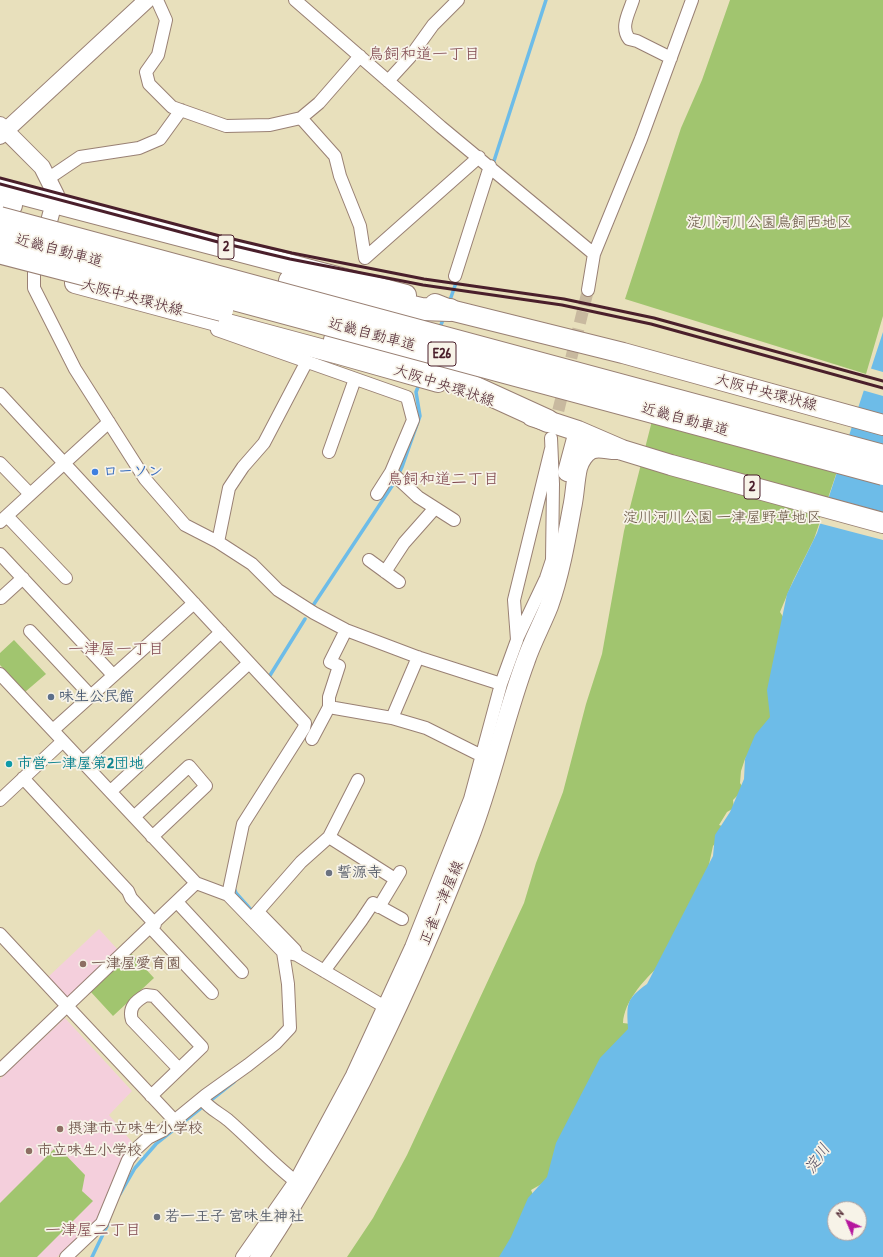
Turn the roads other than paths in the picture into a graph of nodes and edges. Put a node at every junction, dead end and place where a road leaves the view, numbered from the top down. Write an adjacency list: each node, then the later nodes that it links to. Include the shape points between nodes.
1 (147, 0): 12 (street)
2 (157, 0): 10 (street, via 166,20 158,55 146,72 149,84 172,107)
3 (295, 0): 7 (street)
4 (458, 0): 9 (street, via 433,25 410,57)
5 (633, 0): 8 (street, via 624,28 627,36)
6 (692, 0): 8 (street)
7 (360, 56): 9 (street); 11 (street, via 319,102)
8 (671, 58): 22 (street)
9 (388, 81): 13 (street)
10 (181, 110): 11 (street, via 226,126 270,125); 15 (street, via 160,139 139,148 80,157)
11 (301, 118): 13 (street, via 335,156 340,176 360,226 365,258)
12 (2, 131): 15 (street, via 42,167)
13 (479, 157): 14 (street)
14 (490, 166): 22 (street); 25 (street)
15 (49, 178): 17 (street, via 56,196)
16 (0, 189): 17 (main road, 大阪中央環状線 / 2)
17 (55, 202): 24 (street); 28 (main road, 大阪中央環状線 / 2, via 425,300)
18 (0, 203): 28 (highway, via 348,295 421,308)
19 (0, 218): 37 (highway, 近畿自動車道 / E26, bridge)
20 (0, 236): 41 (highway, 近畿自動車道 / E26, bridge)
21 (0, 252): 34 (highway, bridge, via 377,351 445,374)
22 (594, 254): 26 (street)
23 (0, 263): 24 (main road, 大阪中央環状線 / 2)
24 (34, 272): 27 (main road, 大阪中央環状線 / 2); 32 (street, via 34,288 74,369)
25 (455, 276)
26 (588, 290)
27 (175, 310): 29 (street, via 193,322); 34 (main road, 大阪中央環状線 / 2, via 436,381)
28 (450, 310): 33 (main road, 大阪中央環状線 / 2, via 623,353)
29 (307, 362): 30 (street); 48 (street, via 264,443 229,488)
30 (355, 379): 36 (street); 40 (street, via 407,398 413,420)
31 (0, 394): 38 (street)
32 (109, 422): 38 (street); 48 (street, via 144,479 185,525)
33 (883, 425)
34 (550, 436): 35 (main road, 大阪中央環状線 / 2); 60 (street, via 514,600); 60 (street, via 553,484 552,560)
35 (587, 439): 47 (main road, 大阪中央環状線 / 2); 104 (main road, 正雀一津屋線, via 566,483 568,525 549,605 525,660 470,838 414,969 338,1127 290,1210)
36 (329, 452)
37 (883, 456)
38 (64, 462): 42 (street); 56 (street)
39 (0, 463): 42 (street)
40 (391, 472): 43 (street); 44 (street)
41 (883, 474)
42 (30, 494): 45 (street)
43 (378, 494)
44 (434, 508): 46 (street); 51 (street, via 404,543)
45 (4, 519): 53 (street)
46 (454, 520)
47 (883, 523)
48 (218, 542): 58 (street, via 252,564 278,590)
49 (0, 554): 52 (street)
50 (369, 560): 51 (street)
51 (385, 572): 54 (street)
52 (23, 578): 55 (street); 64 (street)
53 (66, 578)
54 (399, 582)
55 (1, 598)
56 (194, 603): 59 (street); 64 (street)
57 (30, 630): 66 (street)
58 (346, 630): 61 (street); 67 (street, via 330,662 339,666 329,697)
59 (221, 632): 62 (street); 73 (street)
60 (517, 640): 65 (street)
61 (418, 657): 65 (street); 68 (street)
62 (249, 663): 76 (street); 82 (street, via 305,723 243,824)
63 (0, 674): 69 (street)
64 (113, 676): 66 (street)
65 (501, 684): 72 (street)
66 (91, 696): 69 (street)
67 (329, 707): 68 (street); 70 (street)
68 (392, 718): 72 (street, via 426,728)
69 (53, 730): 71 (street)
70 (312, 739)
71 (63, 741): 73 (street); 74 (street)
72 (482, 756): 95 (street, via 470,799 445,864)
73 (83, 762): 76 (street)
74 (23, 778): 77 (street); 87 (street, via 128,891)
75 (358, 780): 80 (street)
76 (111, 791): 78 (street)
77 (0, 800)
78 (134, 817): 79 (street); 79 (street, via 189,766 206,786)
79 (152, 837): 81 (street)
80 (329, 837): 84 (street, via 398,875); 85 (street, via 301,862)
81 (196, 883): 82 (street); 83 (street)
82 (228, 895): 85 (street)
83 (177, 902): 87 (street); 92 (street)
84 (379, 907): 86 (street); 91 (street, via 372,903)
85 (255, 916): 89 (street); 90 (street, via 295,950)
86 (402, 920)
87 (153, 926): 93 (street); 94 (street)
88 (0, 934): 94 (street)
89 (282, 952): 90 (street); 99 (street, via 288,984 290,1028 276,1043)
90 (297, 956): 91 (street)
91 (324, 971): 95 (street)
92 (242, 972)
93 (212, 993)
94 (67, 1006): 97 (street); 98 (street)
95 (384, 1007): 101 (street, via 327,1124)
96 (179, 1068): 96 (street, via 202,1047 154,996 146,995 132,1006 132,1020); 98 (street)
97 (0, 1070)
98 (151, 1096): 100 (street)
99 (202, 1099): 100 (street); 101 (street)
100 (175, 1121): 102 (street, via 148,1138 128,1160 102,1223)
101 (295, 1181): 103 (street)
102 (66, 1257)
103 (242, 1257)
104 (259, 1257)

